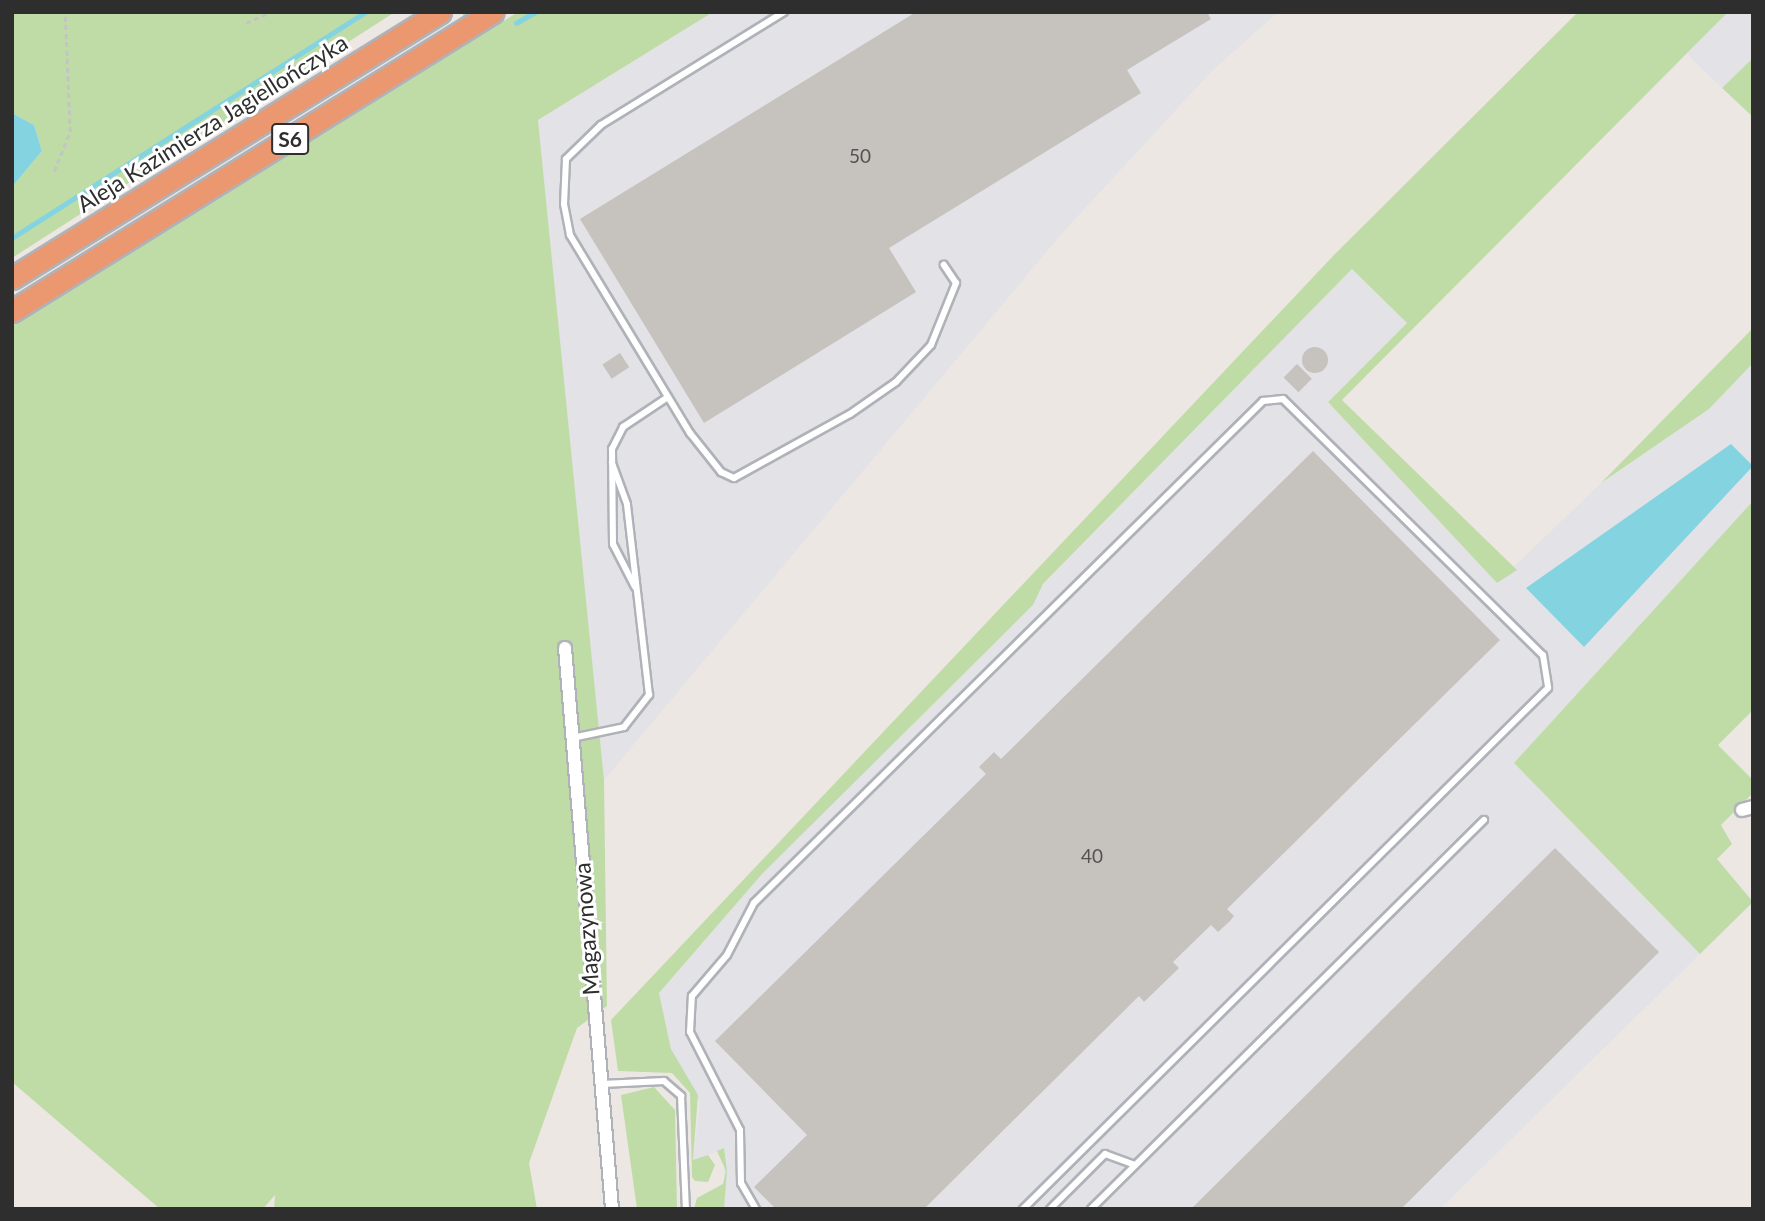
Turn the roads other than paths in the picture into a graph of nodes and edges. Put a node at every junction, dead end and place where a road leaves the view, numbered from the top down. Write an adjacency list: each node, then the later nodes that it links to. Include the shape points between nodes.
1 (440, 12): 5 (highway, Aleja Kazimierza Jagiellończyka / S6)
2 (493, 12): 6 (highway, S6)
3 (784, 12): 7 (lane, via 601,125 568,153 564,204 570,235)
4 (944, 265): 7 (lane, via 956,283 925,352 850,414 740,476 721,472)
5 (12, 278)
6 (12, 311)
7 (668, 397): 8 (lane, via 623,427)
8 (612, 463): 9 (lane, via 627,503); 9 (lane, via 613,544)
9 (637, 592): 11 (lane, via 647,700 617,731)
10 (565, 648): 11 (street, Magazynowa)
11 (572, 738): 13 (street, Magazynowa)
12 (1484, 820): 14 (lane)
13 (600, 1084): 15 (street, Magazynowa); 16 (lane, via 664,1081 681,1096)
14 (1135, 1165): 19 (lane, via 1105,1154); 20 (lane)
15 (612, 1209)
16 (686, 1209)
17 (756, 1209): 18 (lane, via 741,1183 740,1130 690,1032 692,996 727,955 754,903 1264,401 1283,399 1543,655 1548,688)
18 (1023, 1209)
19 (1050, 1209)
20 (1091, 1209)

